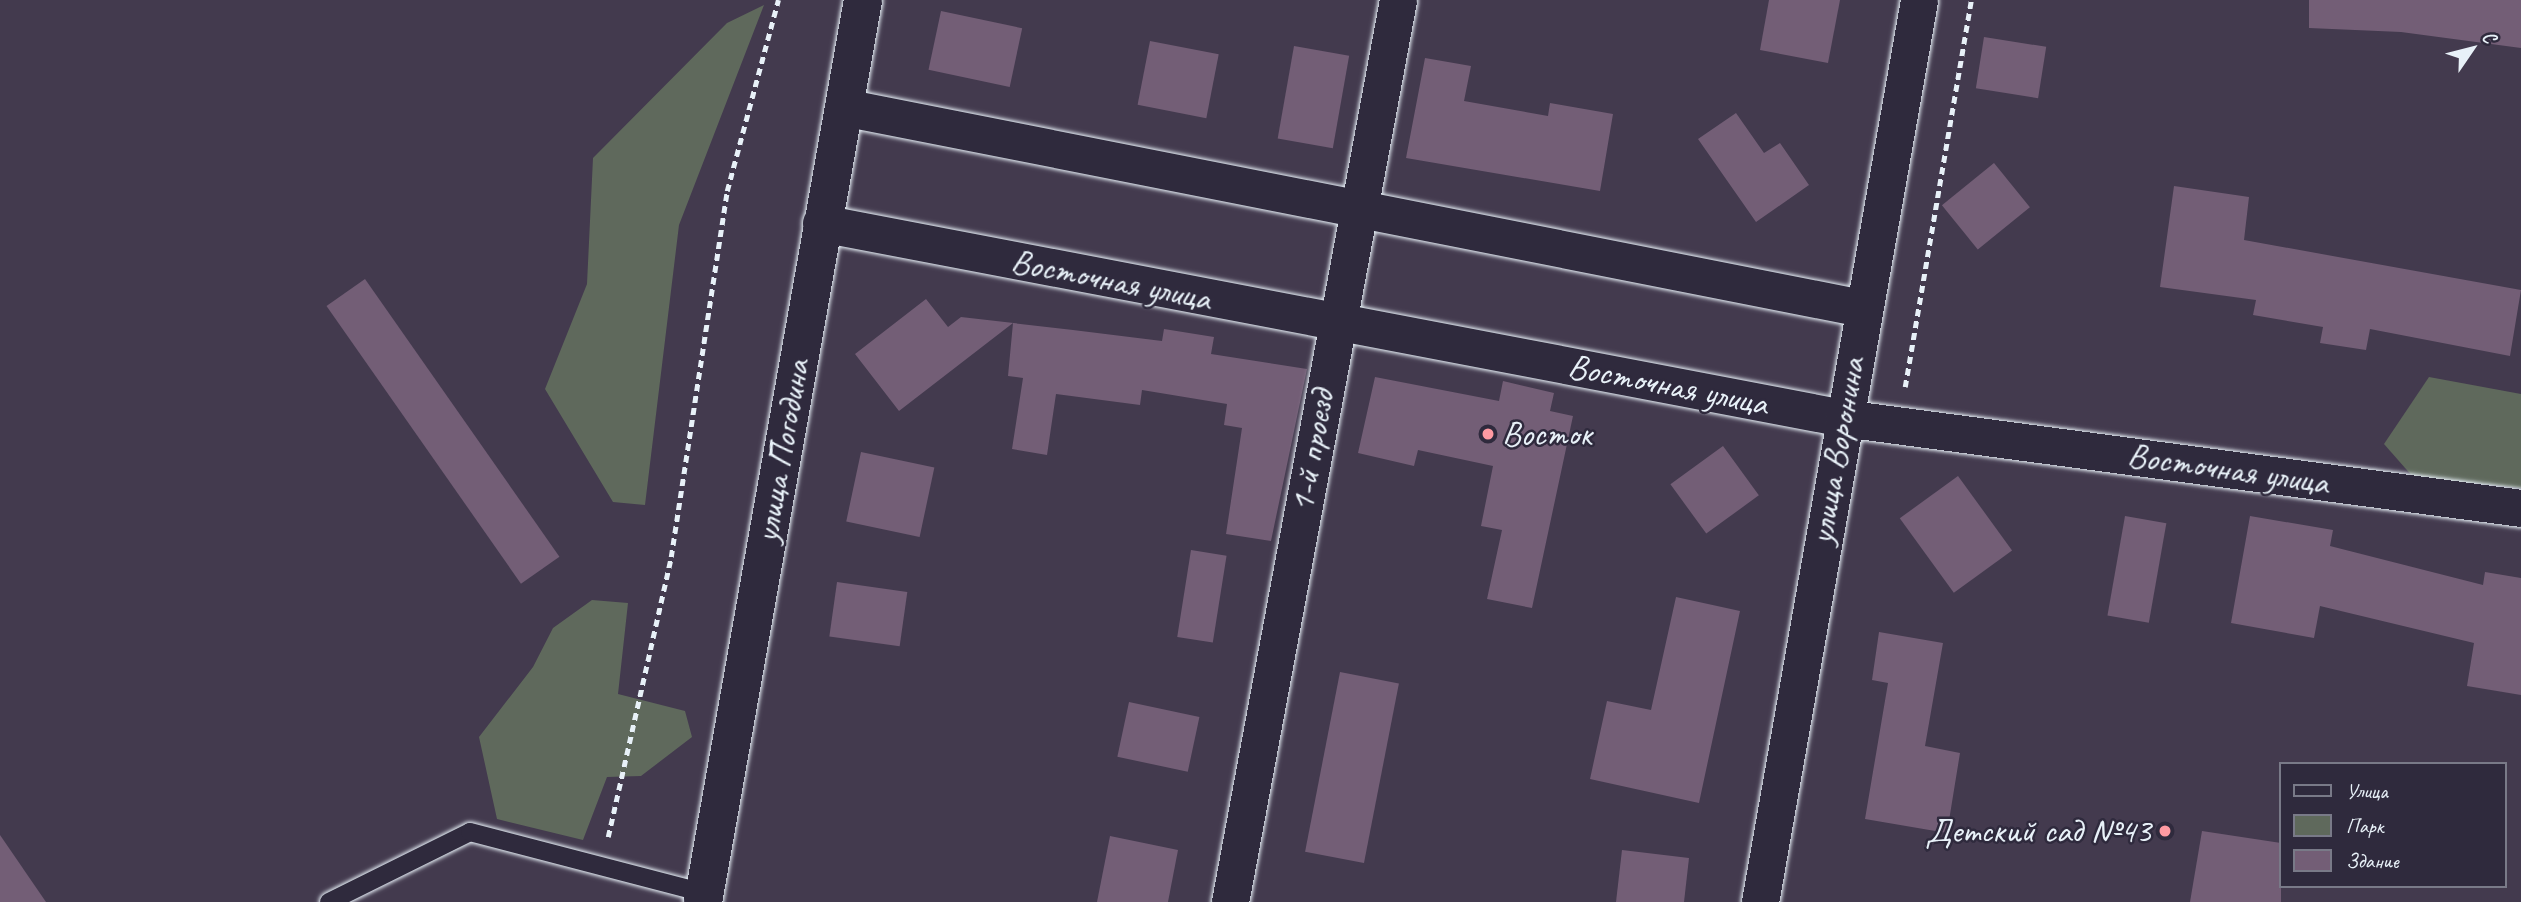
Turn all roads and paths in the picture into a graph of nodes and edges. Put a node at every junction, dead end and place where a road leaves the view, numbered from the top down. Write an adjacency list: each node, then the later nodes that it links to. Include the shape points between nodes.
1 (778, 0): 14 (path, via 727,191 671,557)
2 (863, 0): 6 (street, улица Погодина)
3 (1398, 0): 7 (street, 1-й проезд)
4 (1919, 0): 9 (street, улица Воронина)
5 (1971, 0): 12 (path)
6 (843, 107): 7 (street); 8 (street, улица Погодина)
7 (1357, 208): 9 (street); 10 (street, 1-й проезд)
8 (821, 223): 10 (street, Восточная улица); 15 (street, улица Погодина)
9 (1862, 308): 11 (street, улица Воронина)
10 (1335, 324): 11 (street, Восточная улица); 17 (street, 1-й проезд)
11 (1843, 418): 12 (street, Восточная улица); 18 (street, улица Воронина)
12 (1898, 425): 13 (street, Восточная улица)
13 (2521, 509)
14 (602, 866): 15 (lane); 16 (lane, via 470,832)
15 (704, 897)
16 (329, 902)
17 (1230, 902)
18 (1760, 902)

